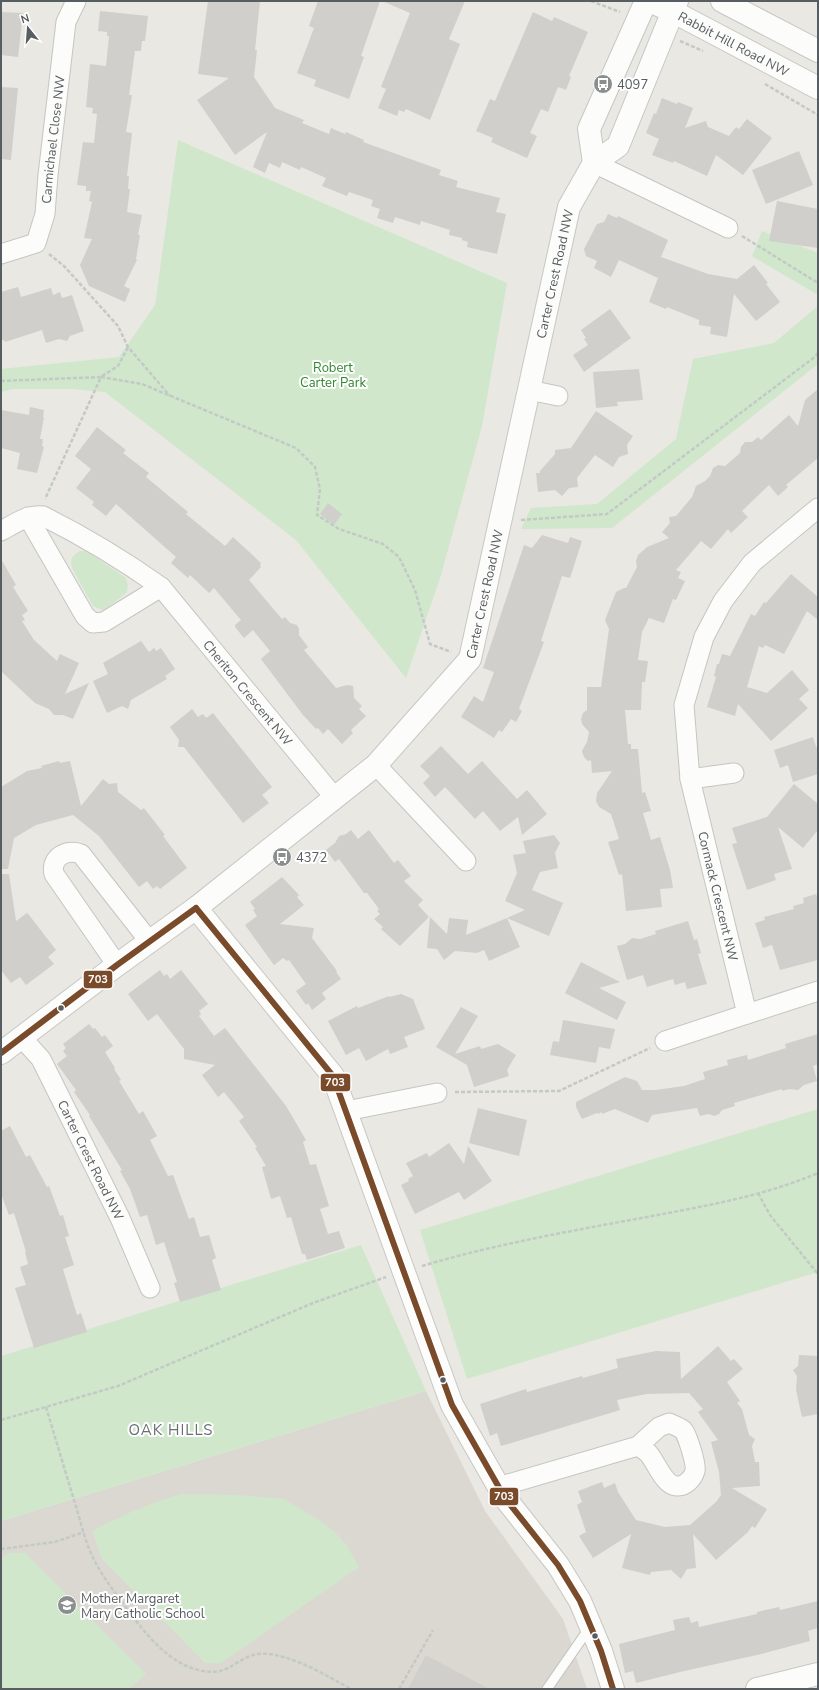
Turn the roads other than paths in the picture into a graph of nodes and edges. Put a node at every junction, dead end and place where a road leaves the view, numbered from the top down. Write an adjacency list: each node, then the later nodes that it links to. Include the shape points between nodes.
1 (76, 1): 10 (street, Carmichael Close NW, via 66,22 45,214 36,243)
2 (646, 1): 8 (street, via 589,129)
3 (649, 1): 5 (street, Rabbit Hill Road NW)
4 (722, 1): 6 (street)
5 (675, 6): 7 (street, Rabbit Hill Road NW); 8 (street, Carter Crest Road NW, via 618,146)
6 (818, 51)
7 (818, 88)
8 (594, 163): 9 (street); 11 (street, Carter Crest Road NW, via 569,207)
9 (728, 228)
10 (1, 254)
11 (529, 390): 12 (street); 17 (street, Carter Crest Road NW, via 470,659)
12 (558, 396)
13 (818, 508): 19 (street, Cormack Crescent NW, via 752,563 723,601 704,637 684,705)
14 (28, 517): 15 (street); 16 (street, Cheriton Crescent NW, via 43,516 84,536); 16 (street, via 85,616 93,623 104,622)
15 (1, 531)
16 (161, 587): 20 (street, Cheriton Crescent NW)
17 (376, 765): 20 (street, Carter Crest Road NW); 21 (street)
18 (734, 773): 19 (street)
19 (690, 779): 26 (street, Cormack Crescent NW)
20 (335, 798): 22 (street, Carter Crest Road NW)
21 (466, 861)
22 (196, 908): 23 (street, Carter Crest Road NW); 31 (street, via 333,1076)
23 (150, 942): 24 (street, Carter Crest Road NW); 24 (street, via 81,854 62,854 54,863 54,874)
24 (117, 965): 27 (street, Carter Crest Road NW)
25 (818, 991): 26 (street)
26 (747, 1014): 28 (street)
27 (22, 1038): 29 (street, Carter Crest Road NW); 32 (street, Carter Crest Road NW, via 41,1059 120,1218)
28 (665, 1041)
29 (1, 1053)
30 (437, 1093): 31 (street)
31 (346, 1111): 34 (street, via 452,1405)
32 (150, 1288)
33 (638, 1446): 34 (street)
34 (498, 1487): 35 (street, via 570,1582)
35 (591, 1625): 37 (lane); 38 (street)
36 (818, 1674): 39 (street)
37 (547, 1689)
38 (613, 1689)
39 (757, 1689)

